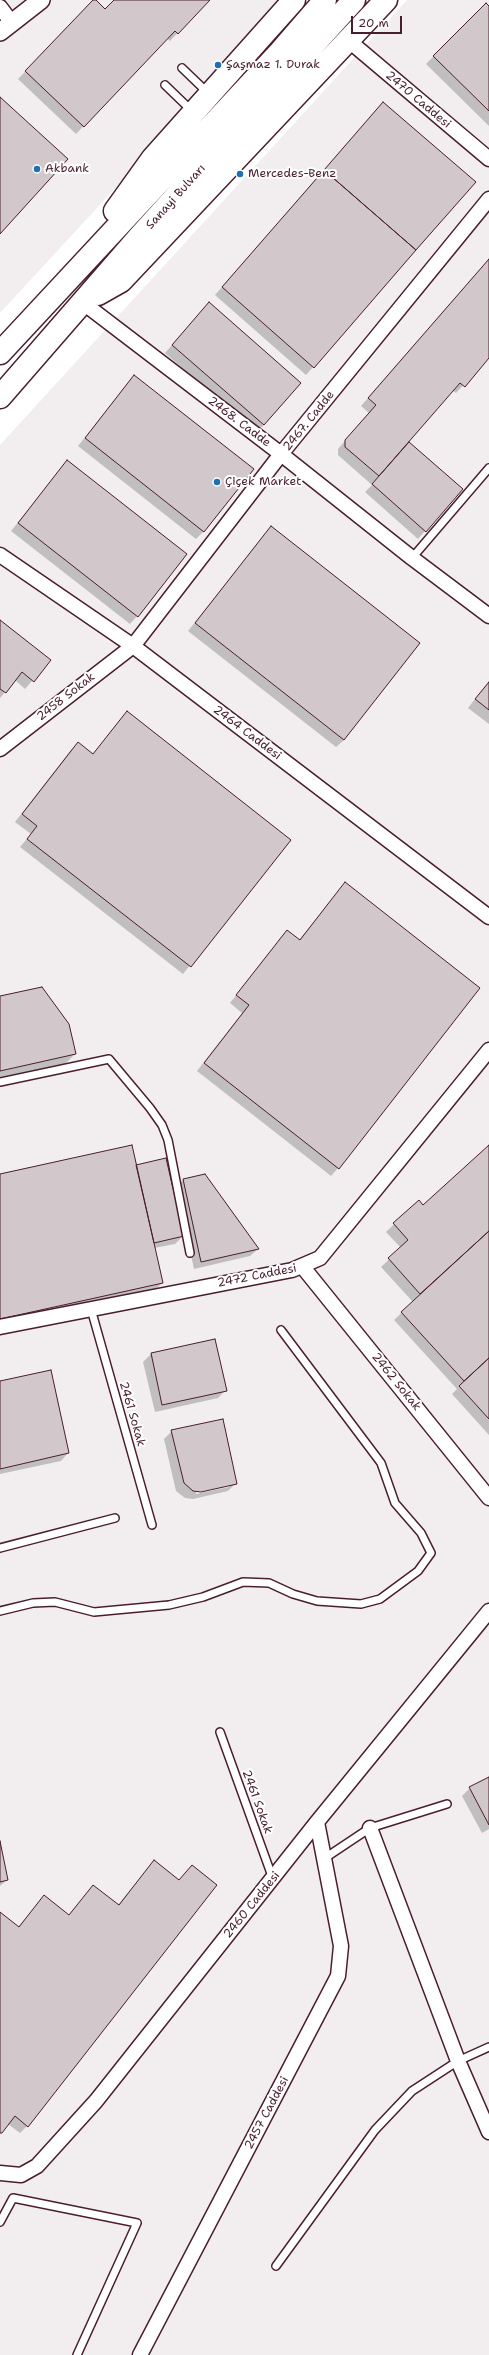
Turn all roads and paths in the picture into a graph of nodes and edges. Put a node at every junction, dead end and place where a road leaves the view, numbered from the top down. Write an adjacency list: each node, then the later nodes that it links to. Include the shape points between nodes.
1 (41, 0): 7 (street)
2 (294, 0): 11 (main road)
3 (325, 0): 15 (main road, Sanayi Bulvarı, via 280,52)
4 (354, 0): 16 (main road, Sanayi Bulvarı)
5 (386, 0): 8 (main road)
6 (0, 7): 7 (street)
7 (6, 28)
8 (348, 40): 13 (street, 2470 Caddesi); 16 (main road, via 121,281)
9 (182, 68): 11 (lane)
10 (165, 85): 12 (lane)
11 (210, 94): 12 (main road)
12 (194, 112): 15 (main road, via 153,158)
13 (489, 159)
14 (489, 199): 19 (street, 2467. Cadde)
15 (68, 277): 17 (main road, Sanayi Bulvarı)
16 (82, 302): 18 (main road, Sanayi Bulvarı); 19 (street, 2468. Cadde)
17 (0, 353)
18 (0, 397)
19 (281, 454): 22 (street, 2468. Cadde); 24 (street, 2467. Cadde)
20 (489, 468): 22 (lane)
21 (0, 555): 24 (street, 2464 Caddesi)
22 (412, 558): 23 (street, 2468. Cadde)
23 (489, 616)
24 (133, 646): 25 (street, 2458 Sokak); 26 (street, 2464 Caddesi)
25 (0, 749)
26 (489, 917)
27 (489, 1050): 30 (street, 2472 Caddesi, via 320,1258)
28 (0, 1082): 29 (lane, via 109,1059 162,1125 168,1140)
29 (190, 1253)
30 (302, 1266): 31 (street, 2472 Caddesi); 34 (street, 2462 Sokak)
31 (91, 1308): 32 (street, 2472 Caddesi); 36 (lane, 2461 Sokak)
32 (0, 1327)
33 (281, 1330): 38 (lane, via 381,1463 395,1503 421,1533 431,1553 418,1571 380,1599 361,1604 317,1601 269,1583 243,1582 203,1597 169,1605 94,1612 55,1602)
34 (489, 1498)
35 (115, 1518): 37 (lane)
36 (152, 1525)
37 (0, 1548)
38 (0, 1611)
39 (489, 1611): 42 (street, 2460 Caddesi)
40 (220, 1732): 45 (lane, 2461 Sokak)
41 (447, 1804): 43 (lane)
42 (316, 1822): 44 (street, 2457 Caddesi); 45 (street, 2460 Caddesi)
43 (370, 1828): 44 (lane); 47 (street)
44 (325, 1858): 53 (street, 2457 Caddesi, via 341,1946 338,1976)
45 (273, 1880): 49 (street, 2460 Caddesi, via 96,2101 37,2166 20,2175)
46 (489, 2047): 47 (lane)
47 (458, 2061): 48 (street); 51 (lane, via 412,2091 376,2130)
48 (489, 2132)
49 (0, 2173)
50 (0, 2222): 52 (lane, via 13,2198 137,2223)
51 (276, 2266)
52 (77, 2355)
53 (140, 2355)

